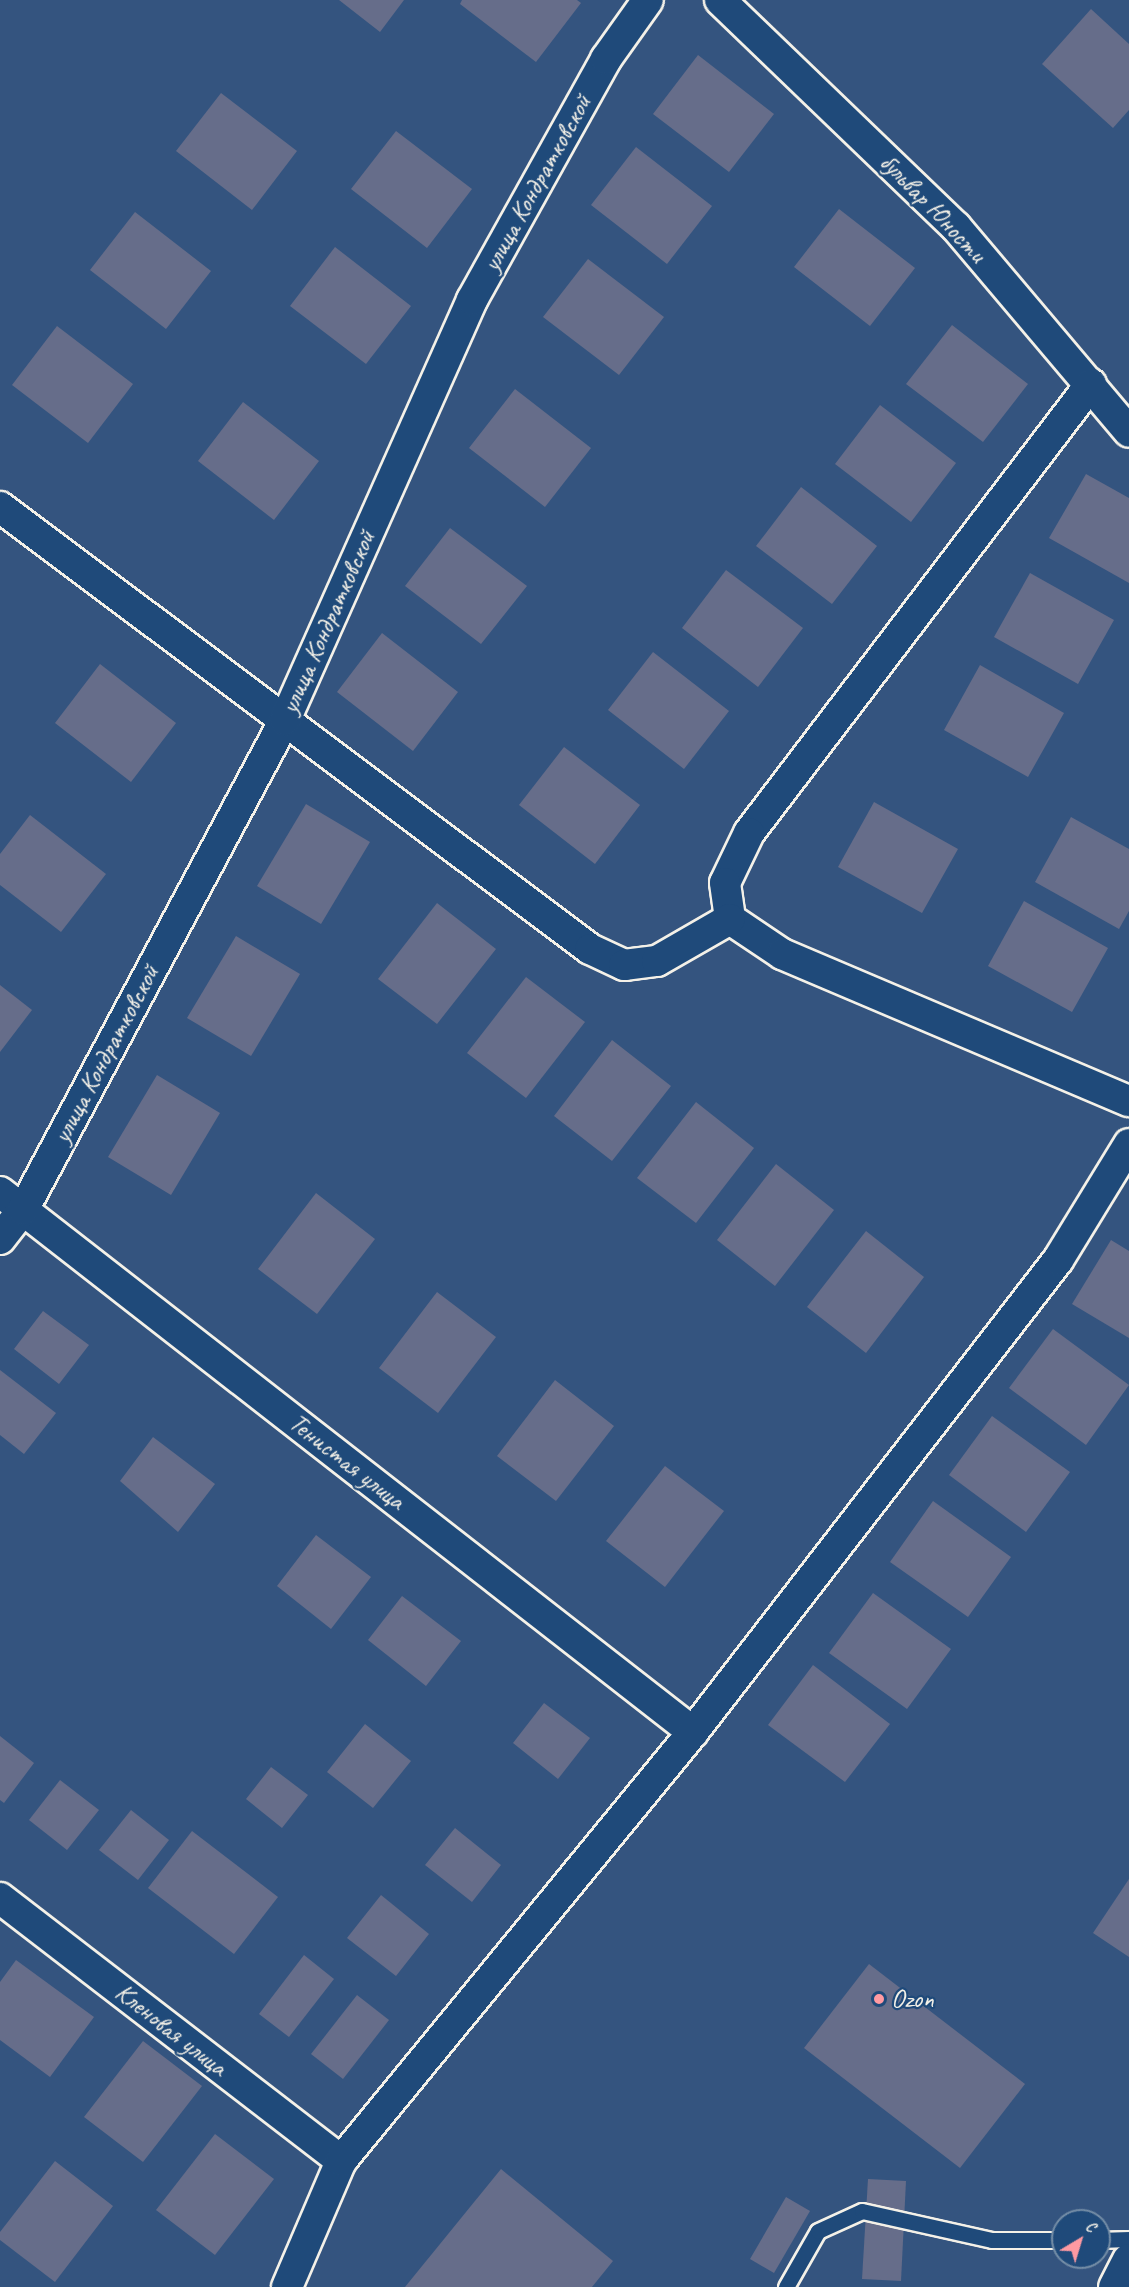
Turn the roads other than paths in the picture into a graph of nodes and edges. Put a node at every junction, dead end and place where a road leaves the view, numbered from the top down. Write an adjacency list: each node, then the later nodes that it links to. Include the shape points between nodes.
1 (648, 0): 6 (street, улица Кондратковской, via 606,59 472,300)
2 (720, 0): 3 (street, бульвар Юности, via 956,227)
3 (1091, 384): 4 (street, бульвар Юности); 7 (street, via 749,833 725,883)
4 (1129, 432)
5 (0, 507): 6 (street)
6 (285, 720): 7 (street, via 580,942 624,965 657,961); 10 (street, улица Кондратковской)
7 (729, 919): 8 (street, via 782,954)
8 (1129, 1101)
9 (1129, 1144): 12 (street, via 1058,1260)
10 (11, 1201): 11 (street, улица Кондратковской); 12 (street, Тенистая улица)
11 (0, 1239)
12 (693, 1732): 14 (street)
13 (0, 1899): 14 (street, Кленовая улица)
14 (341, 2161): 19 (street)
15 (1051, 2240): 20 (lane, via 992,2240 862,2211 818,2231)
16 (1111, 2240): 17 (lane)
17 (1129, 2240)
18 (1129, 2260): 21 (main road)
19 (287, 2287)
20 (786, 2287)
21 (1115, 2287)

